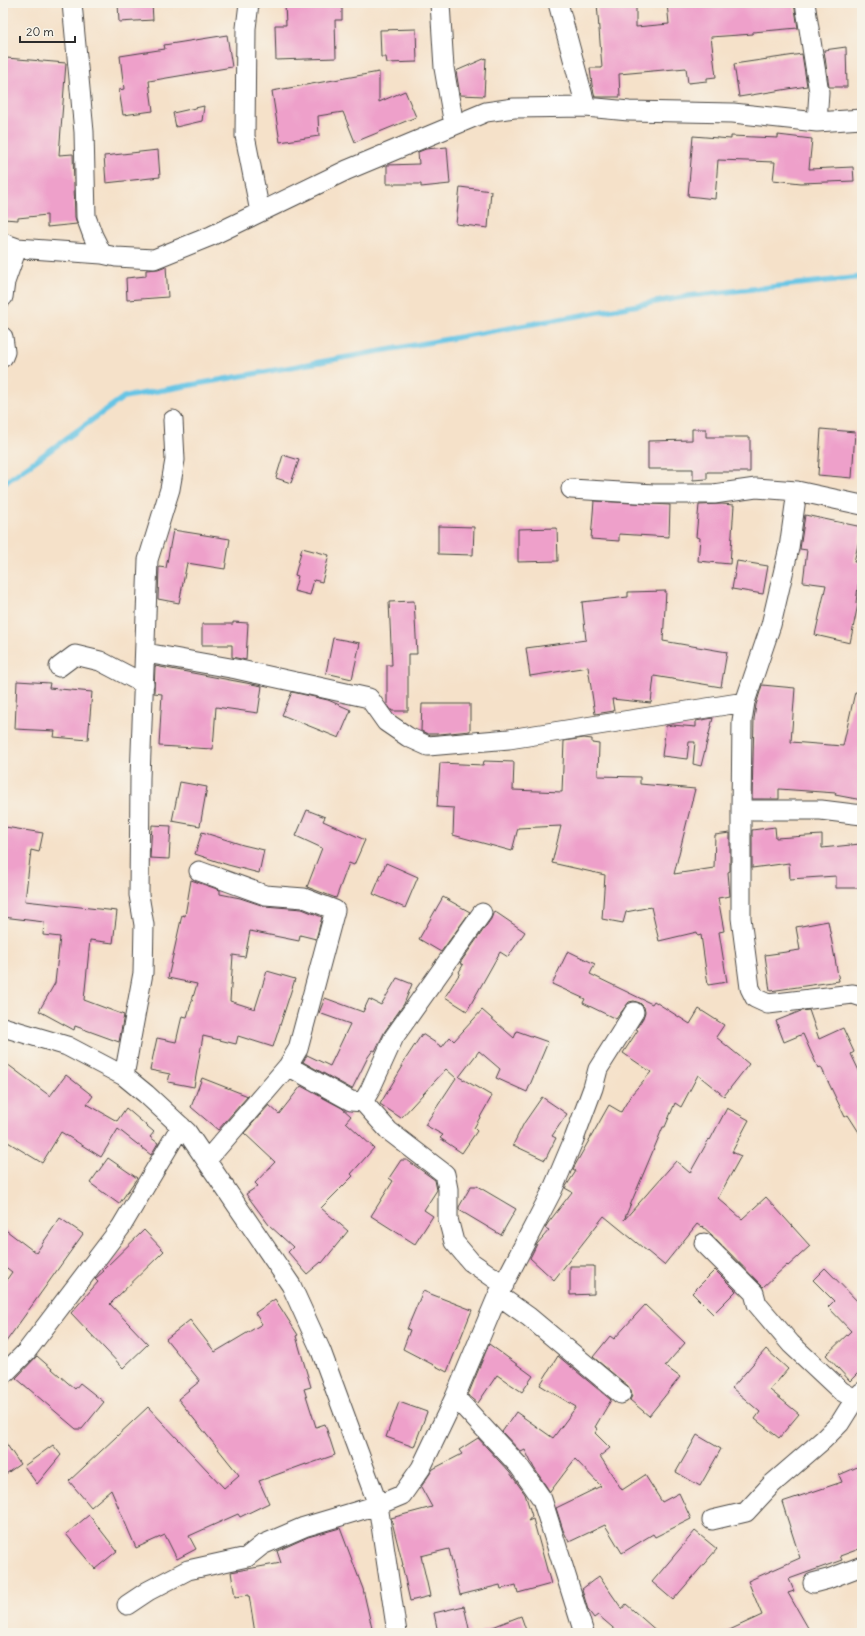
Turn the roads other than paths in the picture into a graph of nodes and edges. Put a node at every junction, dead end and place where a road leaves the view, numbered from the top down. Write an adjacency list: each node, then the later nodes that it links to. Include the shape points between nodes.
1 (72, 3): 12 (street, via 84,132 86,217)
2 (249, 3): 10 (street, via 246,28 246,136)
3 (440, 3): 9 (street, via 444,68)
4 (558, 3): 6 (street)
5 (805, 3): 8 (street, via 819,92)
6 (586, 107): 8 (street, via 733,113); 9 (street, via 514,108 486,112)
7 (862, 120): 8 (street)
8 (817, 122)
9 (454, 125): 10 (street, via 347,170)
10 (260, 212): 12 (street, via 211,236 154,259)
11 (10, 246): 12 (street); 13 (street)
12 (102, 254)
13 (3, 297)
14 (3, 337): 15 (street)
15 (3, 357)
16 (173, 420): 20 (street, via 175,460 170,489 148,560)
17 (571, 489): 18 (street, via 654,494 714,494 756,488)
18 (797, 491): 19 (street); 23 (street, via 789,548 771,625)
19 (862, 505)
20 (146, 653): 22 (street); 23 (street, via 236,669 369,698 386,722 408,737 428,746 509,739)
21 (59, 667): 22 (street, via 75,655 100,661)
22 (144, 684): 32 (street, via 139,895 144,925 143,973)
23 (745, 702): 24 (street, via 742,721)
24 (741, 810): 25 (street, via 821,810); 28 (street, via 741,918 750,988 755,998 768,1004 853,994)
25 (862, 815)
26 (199, 871): 31 (street, via 265,895 304,898 335,910 298,1049)
27 (482, 913): 33 (street, via 394,1037)
28 (862, 997)
29 (634, 1012): 37 (street, via 598,1069 593,1088 552,1191)
30 (3, 1027): 32 (street, via 67,1046)
31 (288, 1066): 33 (street, via 351,1101); 35 (street)
32 (124, 1076): 34 (street)
33 (363, 1102): 37 (street, via 389,1131 445,1174 448,1219 454,1242)
34 (182, 1126): 35 (street); 38 (street, via 121,1227 26,1352)
35 (207, 1160): 42 (street, via 291,1284 321,1351)
36 (704, 1243): 40 (street, via 754,1293 757,1304 791,1344 841,1391)
37 (501, 1290): 39 (street, via 529,1317); 41 (street)
38 (3, 1375)
39 (621, 1394)
40 (858, 1395): 43 (street, via 840,1423 772,1484 746,1512)
41 (456, 1397): 42 (street, via 421,1468 402,1495); 48 (street, via 519,1466 542,1499)
42 (378, 1505): 46 (street, via 304,1527 262,1545 247,1557 188,1570); 47 (street)
43 (712, 1520)
44 (862, 1566): 45 (street)
45 (813, 1582)
46 (127, 1605)
47 (397, 1633)
48 (584, 1633)

